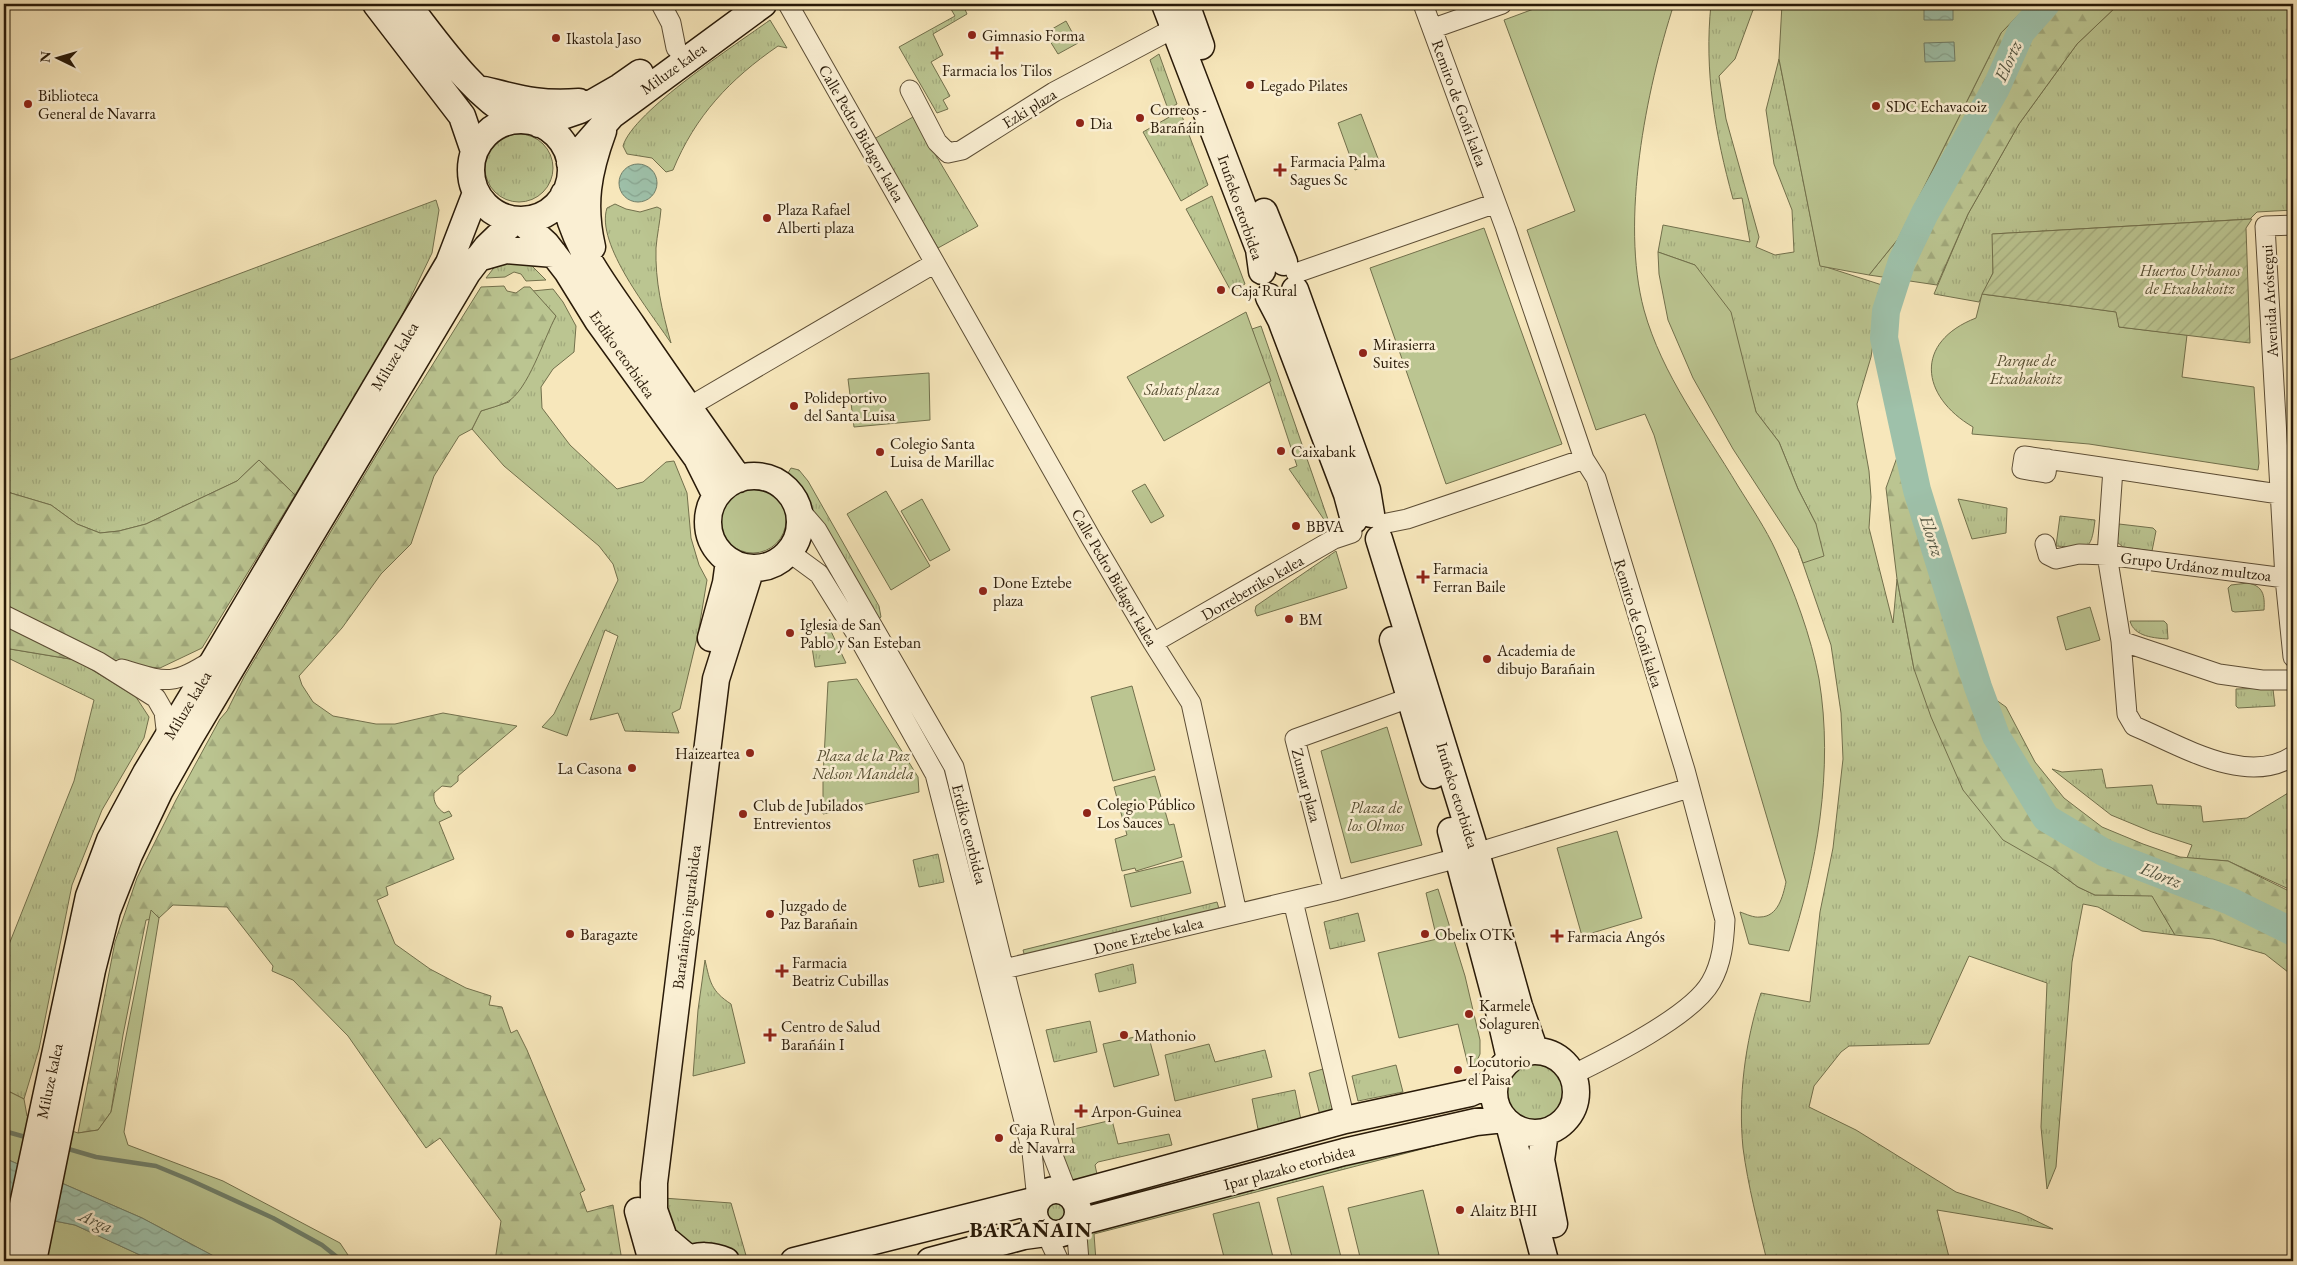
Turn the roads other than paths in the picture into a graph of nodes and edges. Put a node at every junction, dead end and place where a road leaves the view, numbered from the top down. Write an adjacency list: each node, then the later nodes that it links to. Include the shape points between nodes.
1 (376, 4): 16 (main road, via 462,116)
2 (407, 4): 12 (main road)
3 (662, 4): 11 (street, via 671,24)
4 (736, 4): 11 (main road, Miluze kalea)
5 (763, 4): 14 (main road, Miluze kalea, via 644,89)
6 (788, 4): 25 (street, Calle Pedro Bidagor kalea)
7 (1423, 4): 10 (street, Remiro de Goñi kalea)
8 (1502, 4): 10 (street)
9 (1174, 10): 13 (street, Ezki plaza, via 1165,33 1054,92 962,150 948,153 937,142); 26 (main road, Iruñeko etorbidea, via 1259,249)
10 (1434, 28): 20 (street, Remiro de Goñi kalea)
11 (676, 48): 14 (main road, Miluze kalea, via 620,87)
12 (478, 89): 14 (main road, via 530,102); 15 (main road, via 497,108)
13 (910, 90)
14 (602, 109): 15 (main road, Miluze kalea, via 580,110); 17 (main road, Miluze kalea); 27 (main road, via 586,207)
15 (529, 122): 16 (main road, via 502,124 488,132); 17 (main road, via 550,130 560,139)
16 (474, 151): 18 (main road, via 471,177)
17 (570, 163): 19 (main road, via 570,179)
18 (476, 192): 21 (main road, via 494,212); 46 (main road, Miluze kalea, via 449,263)
19 (564, 194): 21 (main road, via 546,214); 27 (main road, Erdiko etorbidea, via 567,212 586,258)
20 (1496, 202): 26 (street); 29 (street, Remiro de Goñi kalea)
21 (517, 220): 23 (main road, Erdiko etorbidea); 24 (main road, Miluze kalea)
22 (2293, 225): 33 (street, Avenida Aróstegui, via 2265,226)
23 (554, 254): 24 (main road, via 506,250); 34 (main road, Erdiko etorbidea, via 697,458)
24 (478, 258): 62 (main road, Miluze kalea, via 160,790 107,911)
25 (935, 263): 28 (street); 44 (street, Calle Pedro Bidagor kalea)
26 (1284, 274): 36 (main road, Iruñeko etorbidea, via 1367,490); 36 (main road, Iruñeko etorbidea, via 1261,287 1281,320 1347,494)
27 (600, 277): 28 (main road, Erdiko etorbidea)
28 (687, 408): 32 (main road, Erdiko etorbidea)
29 (1584, 460): 36 (street, via 1407,519); 52 (street, Remiro de Goñi kalea, via 1596,478)
30 (2048, 460): 31 (street)
31 (2113, 469): 33 (street); 39 (street, Grupo Urdánoz multzoa)
32 (739, 479): 34 (main road); 35 (main road, via 753,476 781,484)
33 (2286, 495): 41 (street, Grupo Urdánoz multzoa)
34 (716, 496): 40 (main road, via 708,524 711,538 718,551)
35 (798, 508): 38 (main road, via 800,524 797,539); 57 (street, Erdiko etorbidea, via 817,530 954,767)
36 (1367, 529): 44 (street, Dorreberriko kalea, via 1334,539); 49 (main road, Iruñeko etorbidea, via 1371,567); 53 (main road, Iruñeko etorbidea)
37 (2045, 544): 39 (street, Grupo Urdánoz multzoa, via 2048,555 2056,559 2079,554)
38 (789, 552): 40 (main road, via 765,567); 67 (street, Erdiko etorbidea, via 819,574 860,640 934,774 1032,1152)
39 (2108, 554): 41 (street, Grupo Urdánoz multzoa); 43 (street, Grupo Urdánoz multzoa)
40 (740, 564): 70 (main road, Barañaingo ingurabidea, via 716,679 654,1183 654,1210 664,1238); 72 (main road, Barañaingo ingurabidea, via 726,582 700,675 637,1195 638,1212)
41 (2285, 578): 45 (street, Grupo Urdánoz multzoa)
42 (4, 615): 47 (street)
43 (2121, 642): 48 (street, via 2219,674 2262,680); 51 (street, Grupo Urdánoz multzoa, via 2127,714 2134,726 2223,763 2256,768 2282,763)
44 (1153, 644): 56 (street, Calle Pedro Bidagor kalea, via 1191,703)
45 (2293, 656)
46 (216, 657): 47 (street, via 191,673 164,681); 50 (main road, Miluze kalea)
47 (99, 662): 50 (street, via 156,698 164,712)
48 (2293, 680)
49 (1409, 698): 53 (main road, Iruñeko etorbidea); 54 (street, Zumar plaza, via 1295,739)
50 (167, 738): 62 (main road, Miluze kalea, via 110,840 89,896)
51 (2293, 756)
52 (1689, 788): 53 (street); 60 (street, Remiro de Goñi kalea, via 1725,920 1718,966 1711,983 1698,1000 1665,1024)
53 (1467, 856): 54 (street, Done Eztebe kalea); 58 (main road, Iruñeko etorbidea); 59 (main road, Iruñeko etorbidea)
54 (1334, 891): 55 (street, Done Eztebe kalea)
55 (1293, 901): 56 (street, Done Eztebe kalea); 63 (street)
56 (1237, 913): 57 (street, Done Eztebe kalea)
57 (1004, 969): 66 (street, Erdiko etorbidea, via 1050,1148)
58 (1535, 1051): 59 (main road, via 1522,1052); 60 (main road, via 1558,1057)
59 (1510, 1058): 61 (main road)
60 (1572, 1075): 65 (main road, via 1576,1089 1568,1116 1558,1126)
61 (1494, 1082): 63 (main road, Ipar plazako etorbidea, via 1470,1093); 64 (main road, via 1495,1102)
62 (52, 1117): 71 (main road, Miluze kalea)
63 (1346, 1120): 66 (main road, Ipar plazako etorbidea)
64 (1507, 1122): 65 (main road, via 1520,1131); 68 (main road, Ipar plazako etorbidea, via 1476,1122 1344,1152); 78 (main road)
65 (1544, 1132): 79 (main road, via 1543,1176)
66 (1068, 1194): 67 (main road, via 1048,1191); 68 (main road, via 1077,1204)
67 (1037, 1200): 69 (main road, via 1034,1215); 74 (main road)
68 (1076, 1223): 69 (main road, via 1072,1229 1060,1234); 77 (street)
69 (1046, 1233): 75 (main road); 76 (street)
70 (687, 1260): 73 (main road, via 704,1256)
71 (18, 1261)
72 (652, 1261)
73 (726, 1261)
74 (794, 1261)
75 (930, 1261)
76 (1059, 1261)
77 (1079, 1261)
78 (1545, 1261)
79 (1563, 1261)

